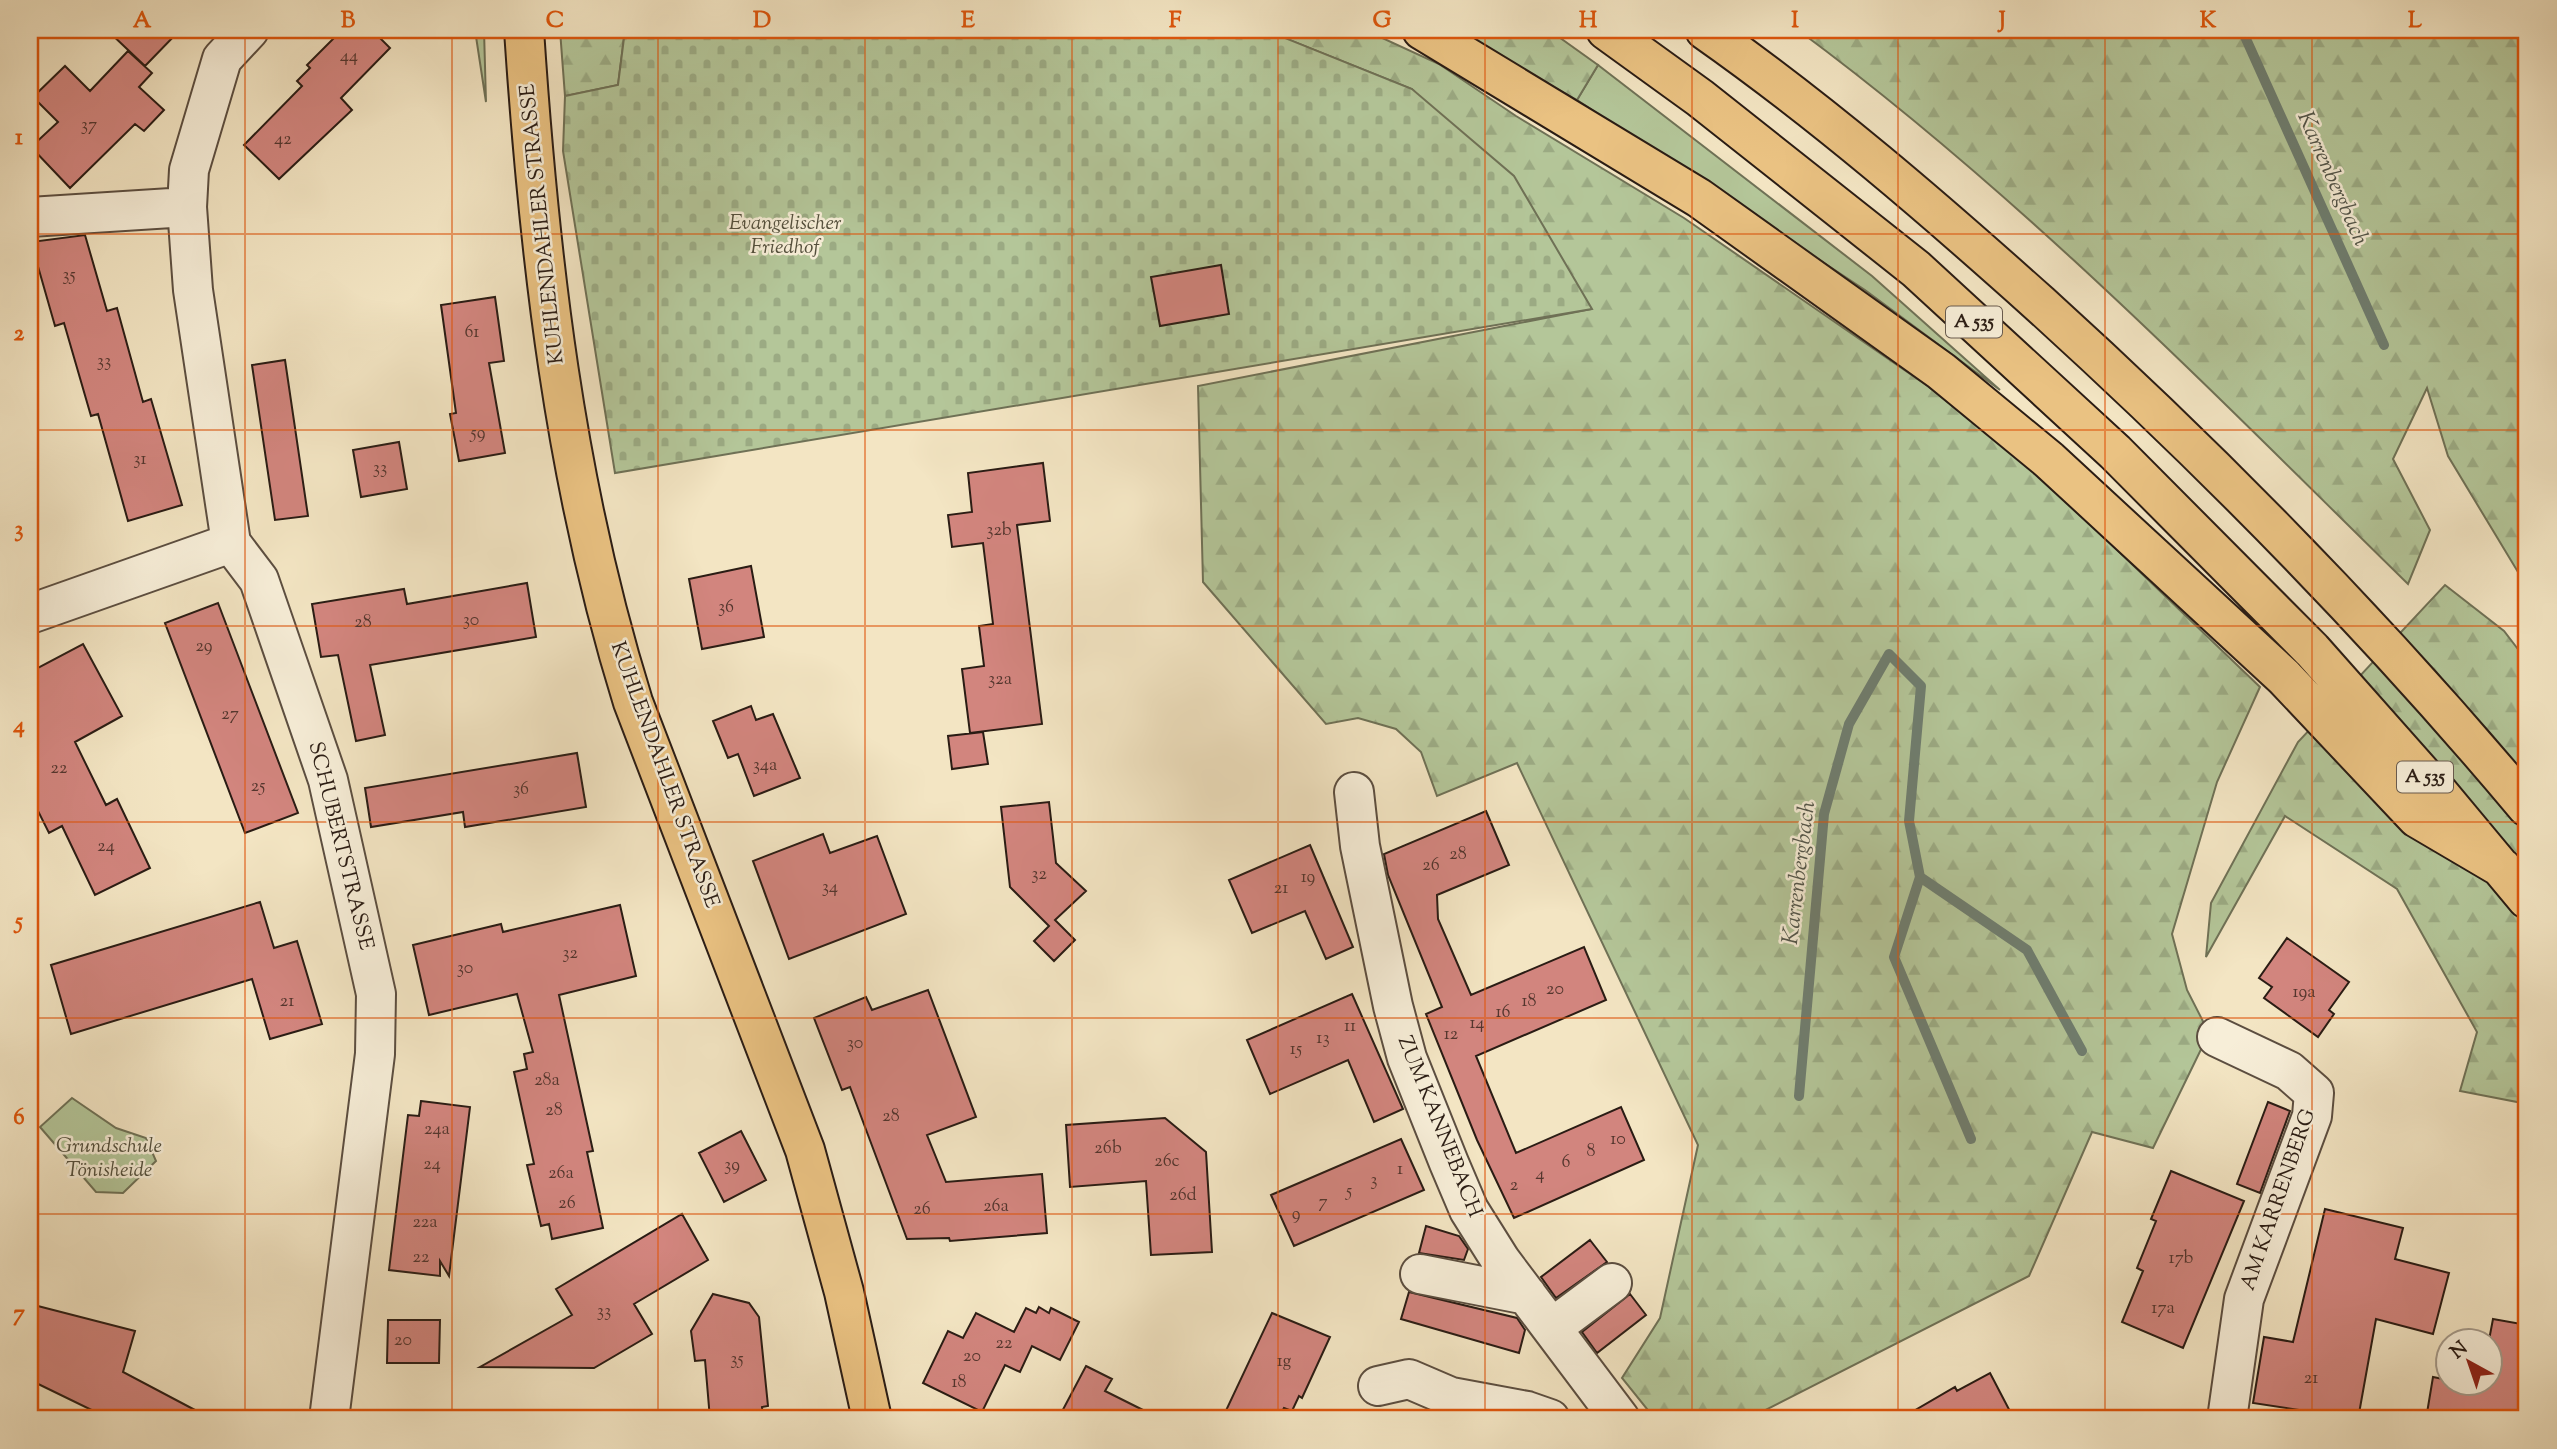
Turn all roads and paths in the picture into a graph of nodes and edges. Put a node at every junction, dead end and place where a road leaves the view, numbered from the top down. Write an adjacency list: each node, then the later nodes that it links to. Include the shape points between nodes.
1 (249, 30): 8 (street, SCHUBERTSTRASSE, via 222,59 194,148)
2 (524, 30): 23 (main road, KUHLENDAHLER STRASSE, via 532,158 552,332 586,527 616,648 805,1150 844,1292)
3 (1422, 30): 14 (main road, via 1699,198 1941,371 2049,460 2284,677 2417,818)
4 (1606, 30): 14 (main road, A 535, via 1916,269 2115,452 2312,650)
5 (1705, 30): 7 (main road, A 535)
6 (1748, 30): 7 (main road)
7 (1814, 112): 13 (main road, A 535, via 1957,230 2160,413 2352,610)
8 (187, 207): 9 (street); 10 (street, SCHUBERTSTRASSE, via 193,290)
9 (30, 217)
10 (231, 543): 11 (street); 22 (street, SCHUBERTSTRASSE, via 259,580 328,780 376,994 375,1054)
11 (30, 614)
12 (1354, 792): 19 (street, ZUM KANNEBACH, via 1382,959 1407,1058 1469,1210)
13 (2527, 807)
14 (2502, 868): 15 (main road, A 535)
15 (2527, 899)
16 (2217, 1037): 26 (street, AM KARRENBERG, via 2289,1071 2314,1093 2312,1116 2244,1299)
17 (1420, 1274): 19 (street)
18 (1612, 1283): 20 (street)
19 (1527, 1295): 20 (street, ZUM KANNEBACH)
20 (1553, 1327): 25 (street, ZUM KANNEBACH)
21 (1378, 1386): 24 (street, via 1409,1380 1451,1397)
22 (329, 1419)
23 (872, 1419)
24 (1550, 1419)
25 (1620, 1419)
26 (2227, 1419)

